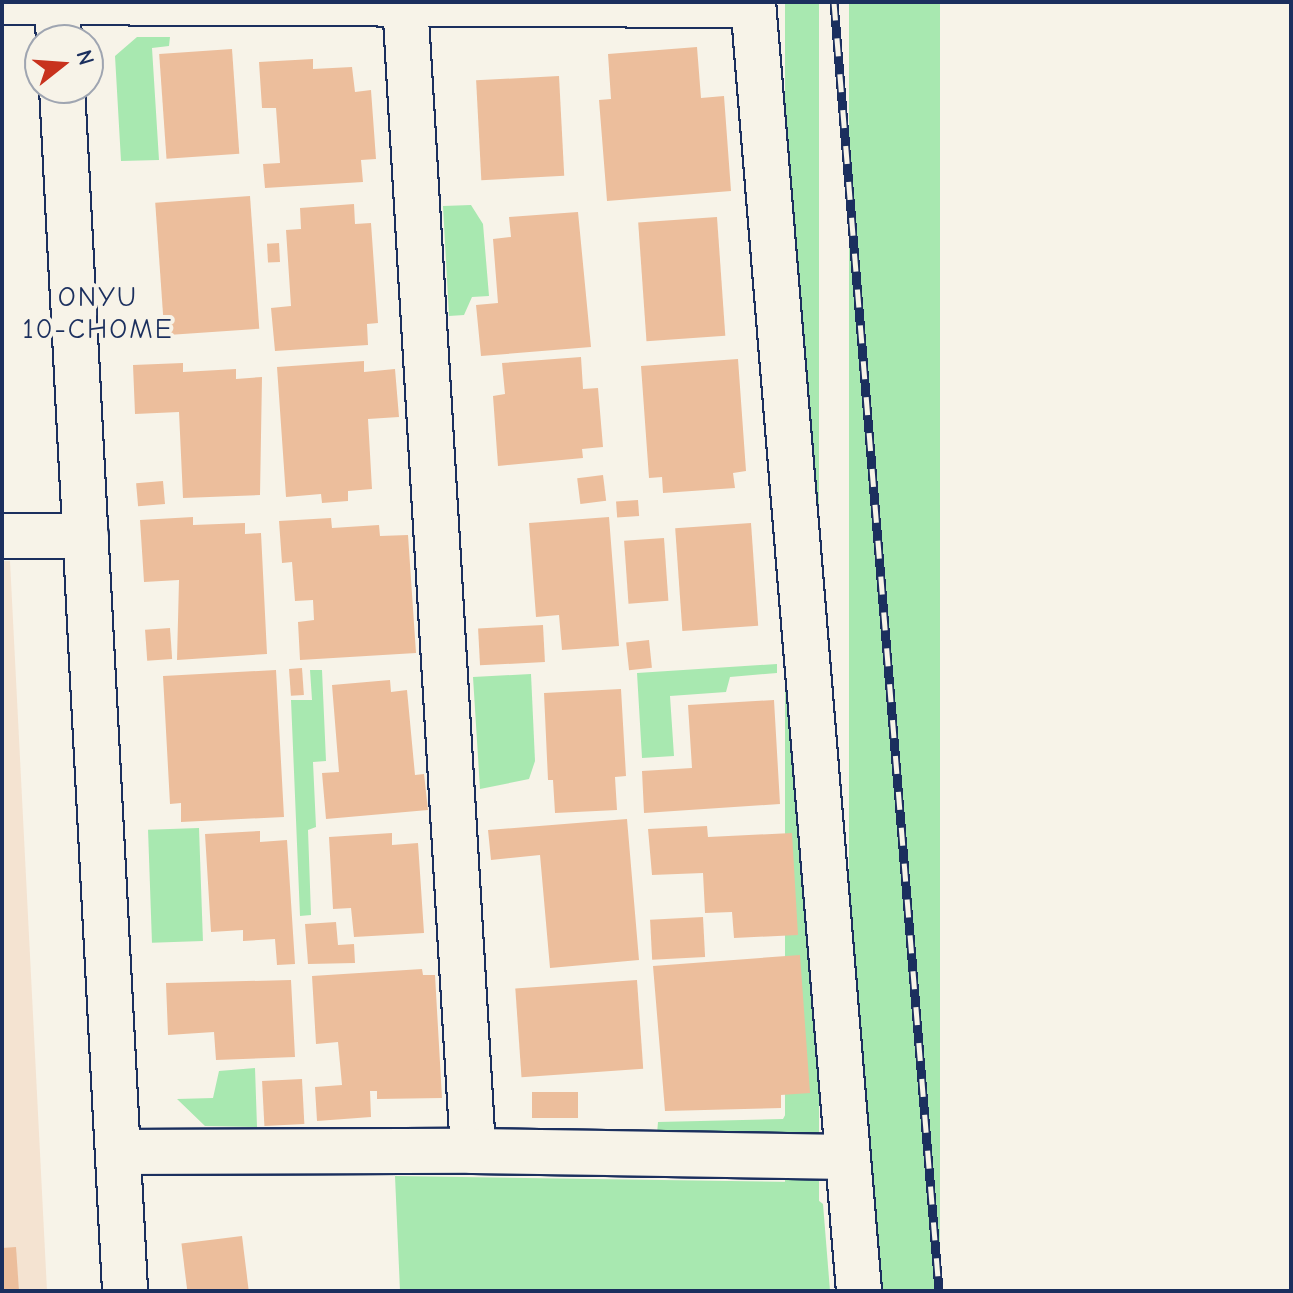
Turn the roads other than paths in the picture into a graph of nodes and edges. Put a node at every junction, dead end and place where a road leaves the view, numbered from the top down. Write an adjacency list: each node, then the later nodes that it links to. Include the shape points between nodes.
1 (2, 2): 2 (street)
2 (57, 2): 3 (street); 5 (street)
3 (405, 3): 4 (street); 9 (street)
4 (753, 3): 11 (street)
5 (58, 24)
6 (63, 104): 8 (street)
7 (2, 536): 8 (street)
8 (86, 536): 10 (street)
9 (473, 1151): 10 (street); 11 (street)
10 (118, 1152): 12 (street)
11 (848, 1157): 13 (street)
12 (125, 1291)
13 (859, 1291)

